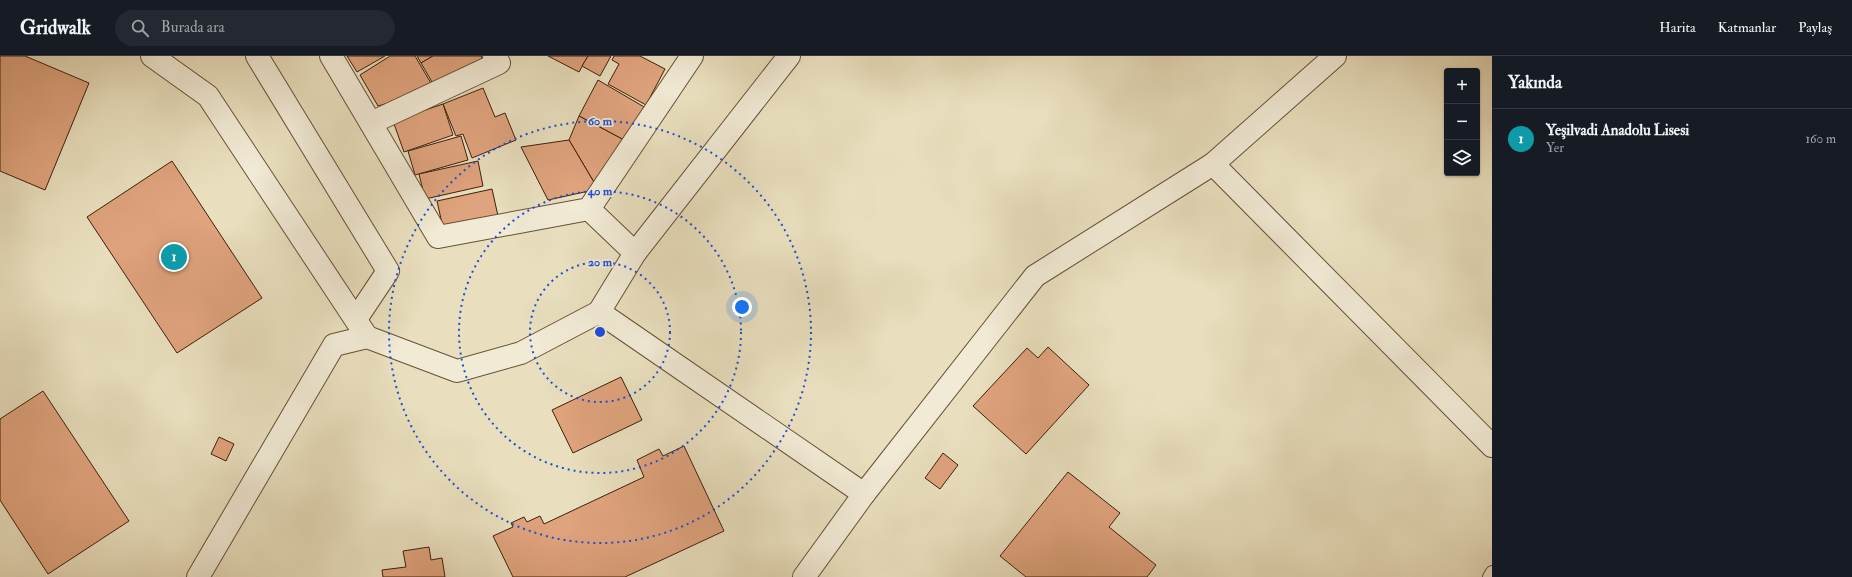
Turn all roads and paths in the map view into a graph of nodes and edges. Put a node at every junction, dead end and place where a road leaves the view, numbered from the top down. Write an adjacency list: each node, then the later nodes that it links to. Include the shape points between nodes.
1 (152, 56): 13 (street, via 208,96)
2 (257, 56): 13 (street, via 388,271)
3 (331, 56): 8 (street)
4 (692, 56): 10 (street)
5 (789, 56): 11 (street)
6 (1335, 56): 9 (street)
7 (501, 58): 8 (street)
8 (371, 123): 10 (street, via 438,237)
9 (1213, 164): 14 (street); 15 (street, via 1035,276)
10 (589, 209): 11 (street)
11 (635, 253): 12 (street)
12 (599, 312): 13 (street, via 521,354 457,371); 15 (street)
13 (362, 328): 17 (street, via 334,345)
14 (1492, 446)
15 (864, 494): 18 (street)
16 (1492, 572): 19 (lane)
17 (198, 577)
18 (804, 577)
19 (1489, 577)

